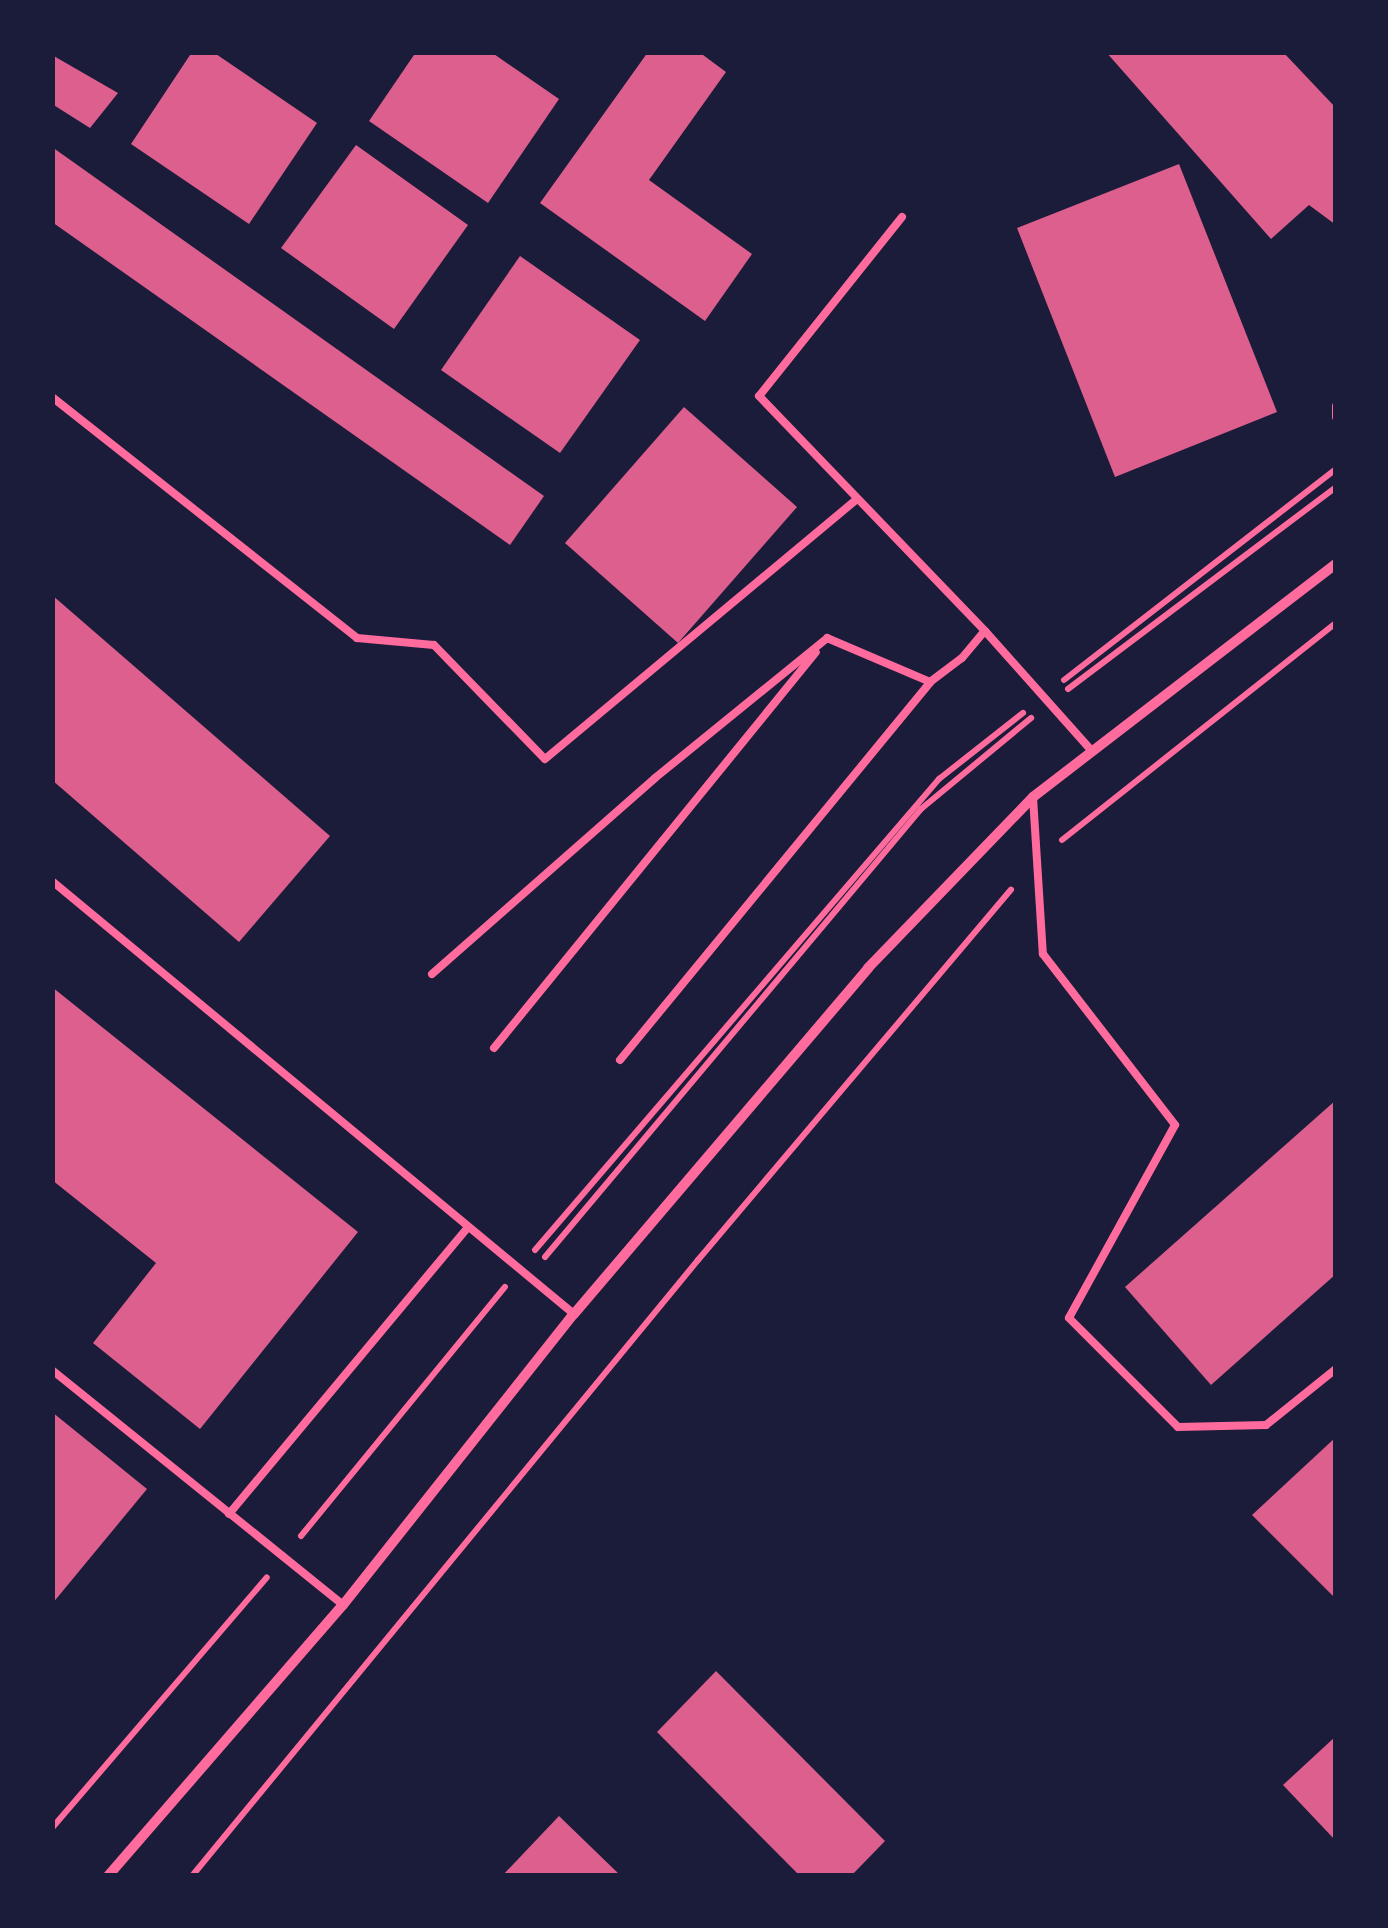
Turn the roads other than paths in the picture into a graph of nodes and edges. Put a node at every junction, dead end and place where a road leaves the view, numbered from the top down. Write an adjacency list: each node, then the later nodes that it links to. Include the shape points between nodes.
1 (902, 217): 5 (lane, via 759,396)
2 (52, 397): 5 (lane, via 357,638 434,646 544,759)
3 (1336, 406): 4 (lane)
4 (1336, 416)
5 (857, 499): 7 (lane)
6 (1336, 564): 10 (street)
7 (985, 630): 9 (lane); 10 (lane)
8 (827, 638): 9 (lane); 13 (lane); 14 (lane)
9 (930, 682): 15 (lane)
10 (1091, 750): 11 (street)
11 (1033, 798): 17 (street, via 868,968); 18 (lane, via 1043,954 1175,1125 1069,1318 1178,1427 1266,1424)
12 (52, 880): 16 (lane)
13 (432, 974)
14 (494, 1048)
15 (620, 1060)
16 (467, 1228): 17 (lane); 20 (lane)
17 (574, 1314): 21 (street)
18 (1336, 1369)
19 (52, 1370): 20 (lane)
20 (229, 1514): 21 (lane)
21 (343, 1604): 22 (street)
22 (108, 1876)

